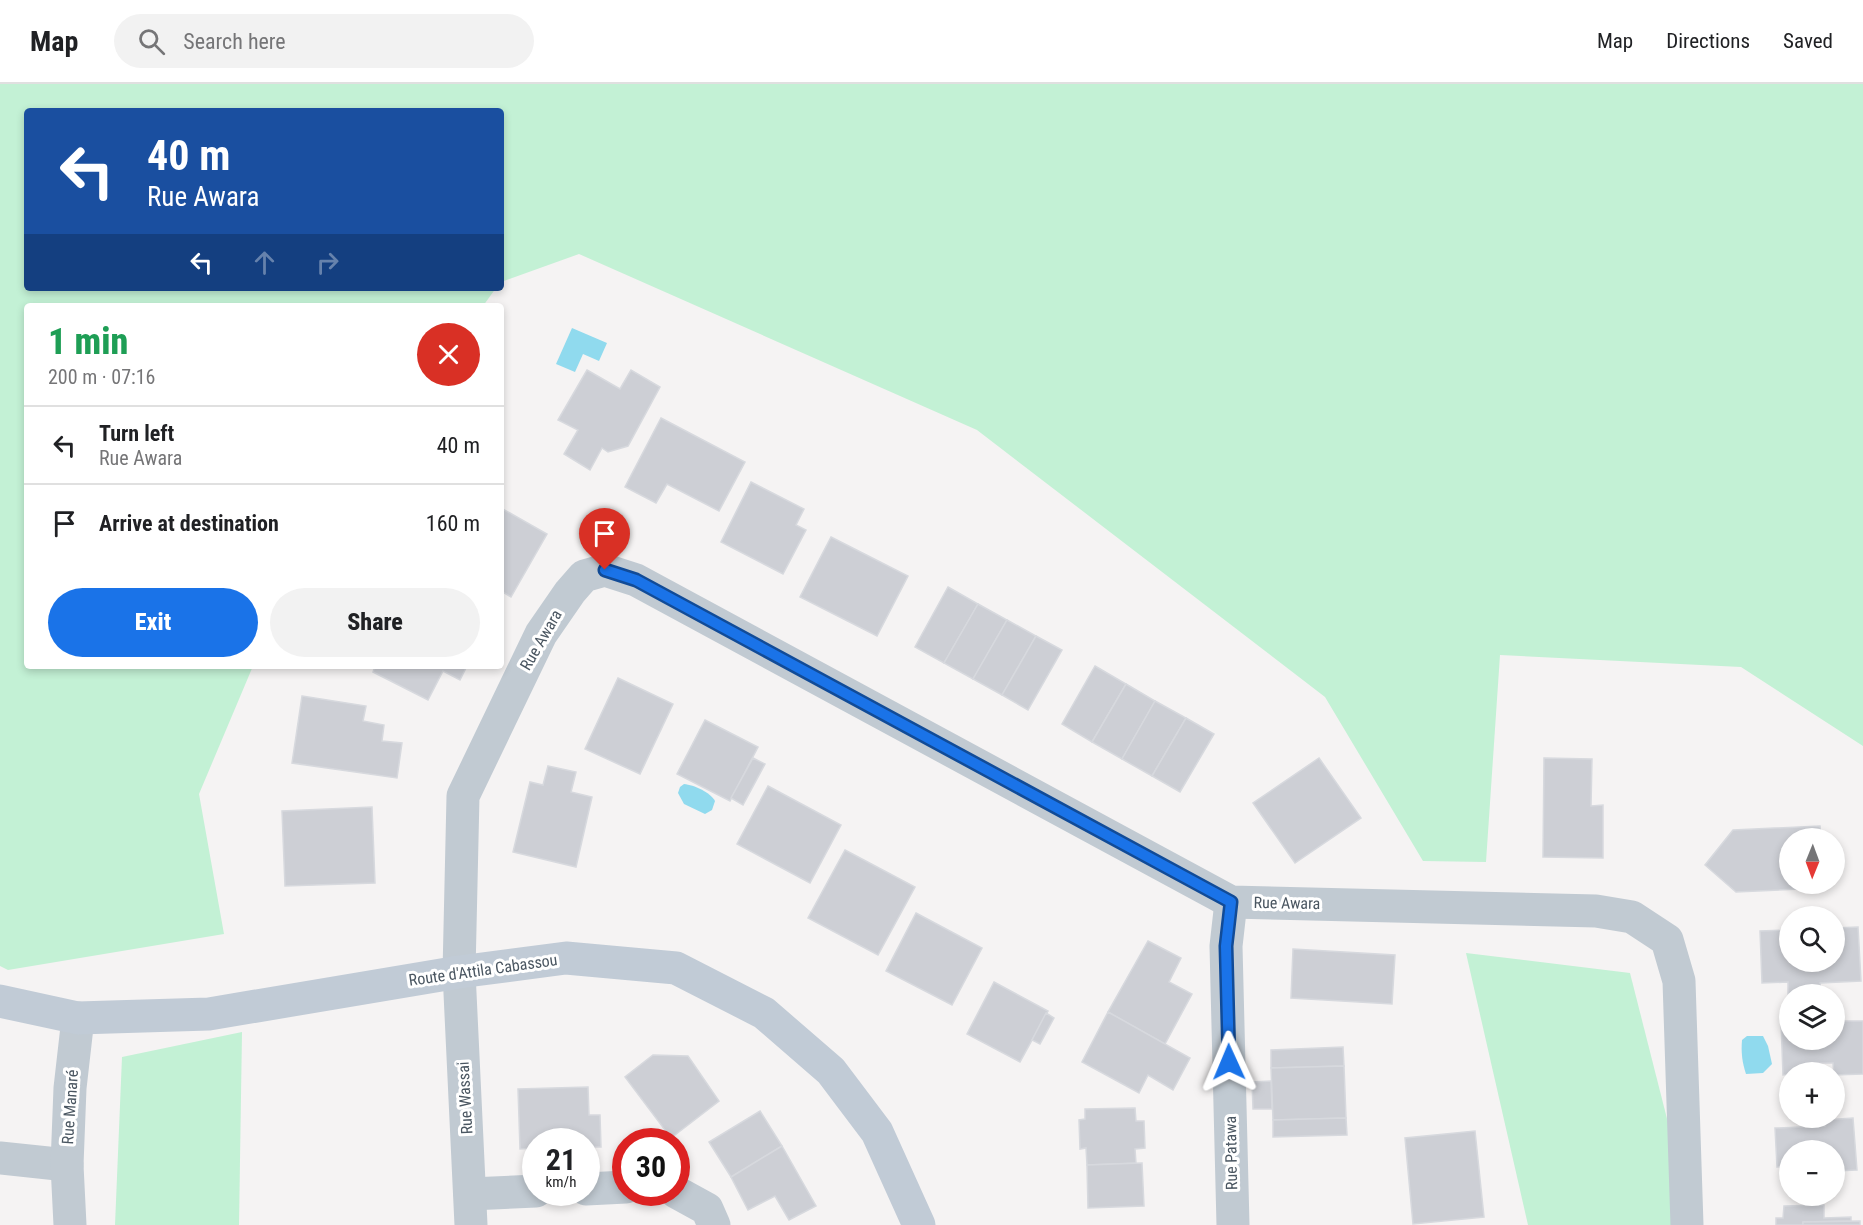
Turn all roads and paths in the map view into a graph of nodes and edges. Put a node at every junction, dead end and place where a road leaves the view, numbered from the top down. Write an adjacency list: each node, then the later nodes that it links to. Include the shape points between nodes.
1 (1231, 902): 2 (street, Rue Awara, via 636,580 605,570 584,576 541,634 463,796); 13 (street, Rue Patawa, via 1226,946); 14 (street, Rue Awara, via 1596,911 1632,917 1667,940 1679,981)
2 (459, 972): 4 (main road, Route d'Attila Cabassou, via 209,1014); 9 (street, Rue Wassai); 12 (main road, Route d'Attila Cabassou, via 566,958 676,968 764,1013 831,1071 877,1132)
3 (0, 1001): 4 (main road, Route d'Attila Cabassou)
4 (78, 1018): 6 (street, Rue Manaré)
5 (0, 1158): 6 (street, Rue Manaré)
6 (67, 1165): 10 (street)
7 (522, 1195): 9 (street)
8 (690, 1200): 11 (street, via 707,1209)
9 (470, 1209)
10 (70, 1225)
11 (714, 1225)
12 (919, 1225)
13 (1233, 1225)
14 (1687, 1225)

